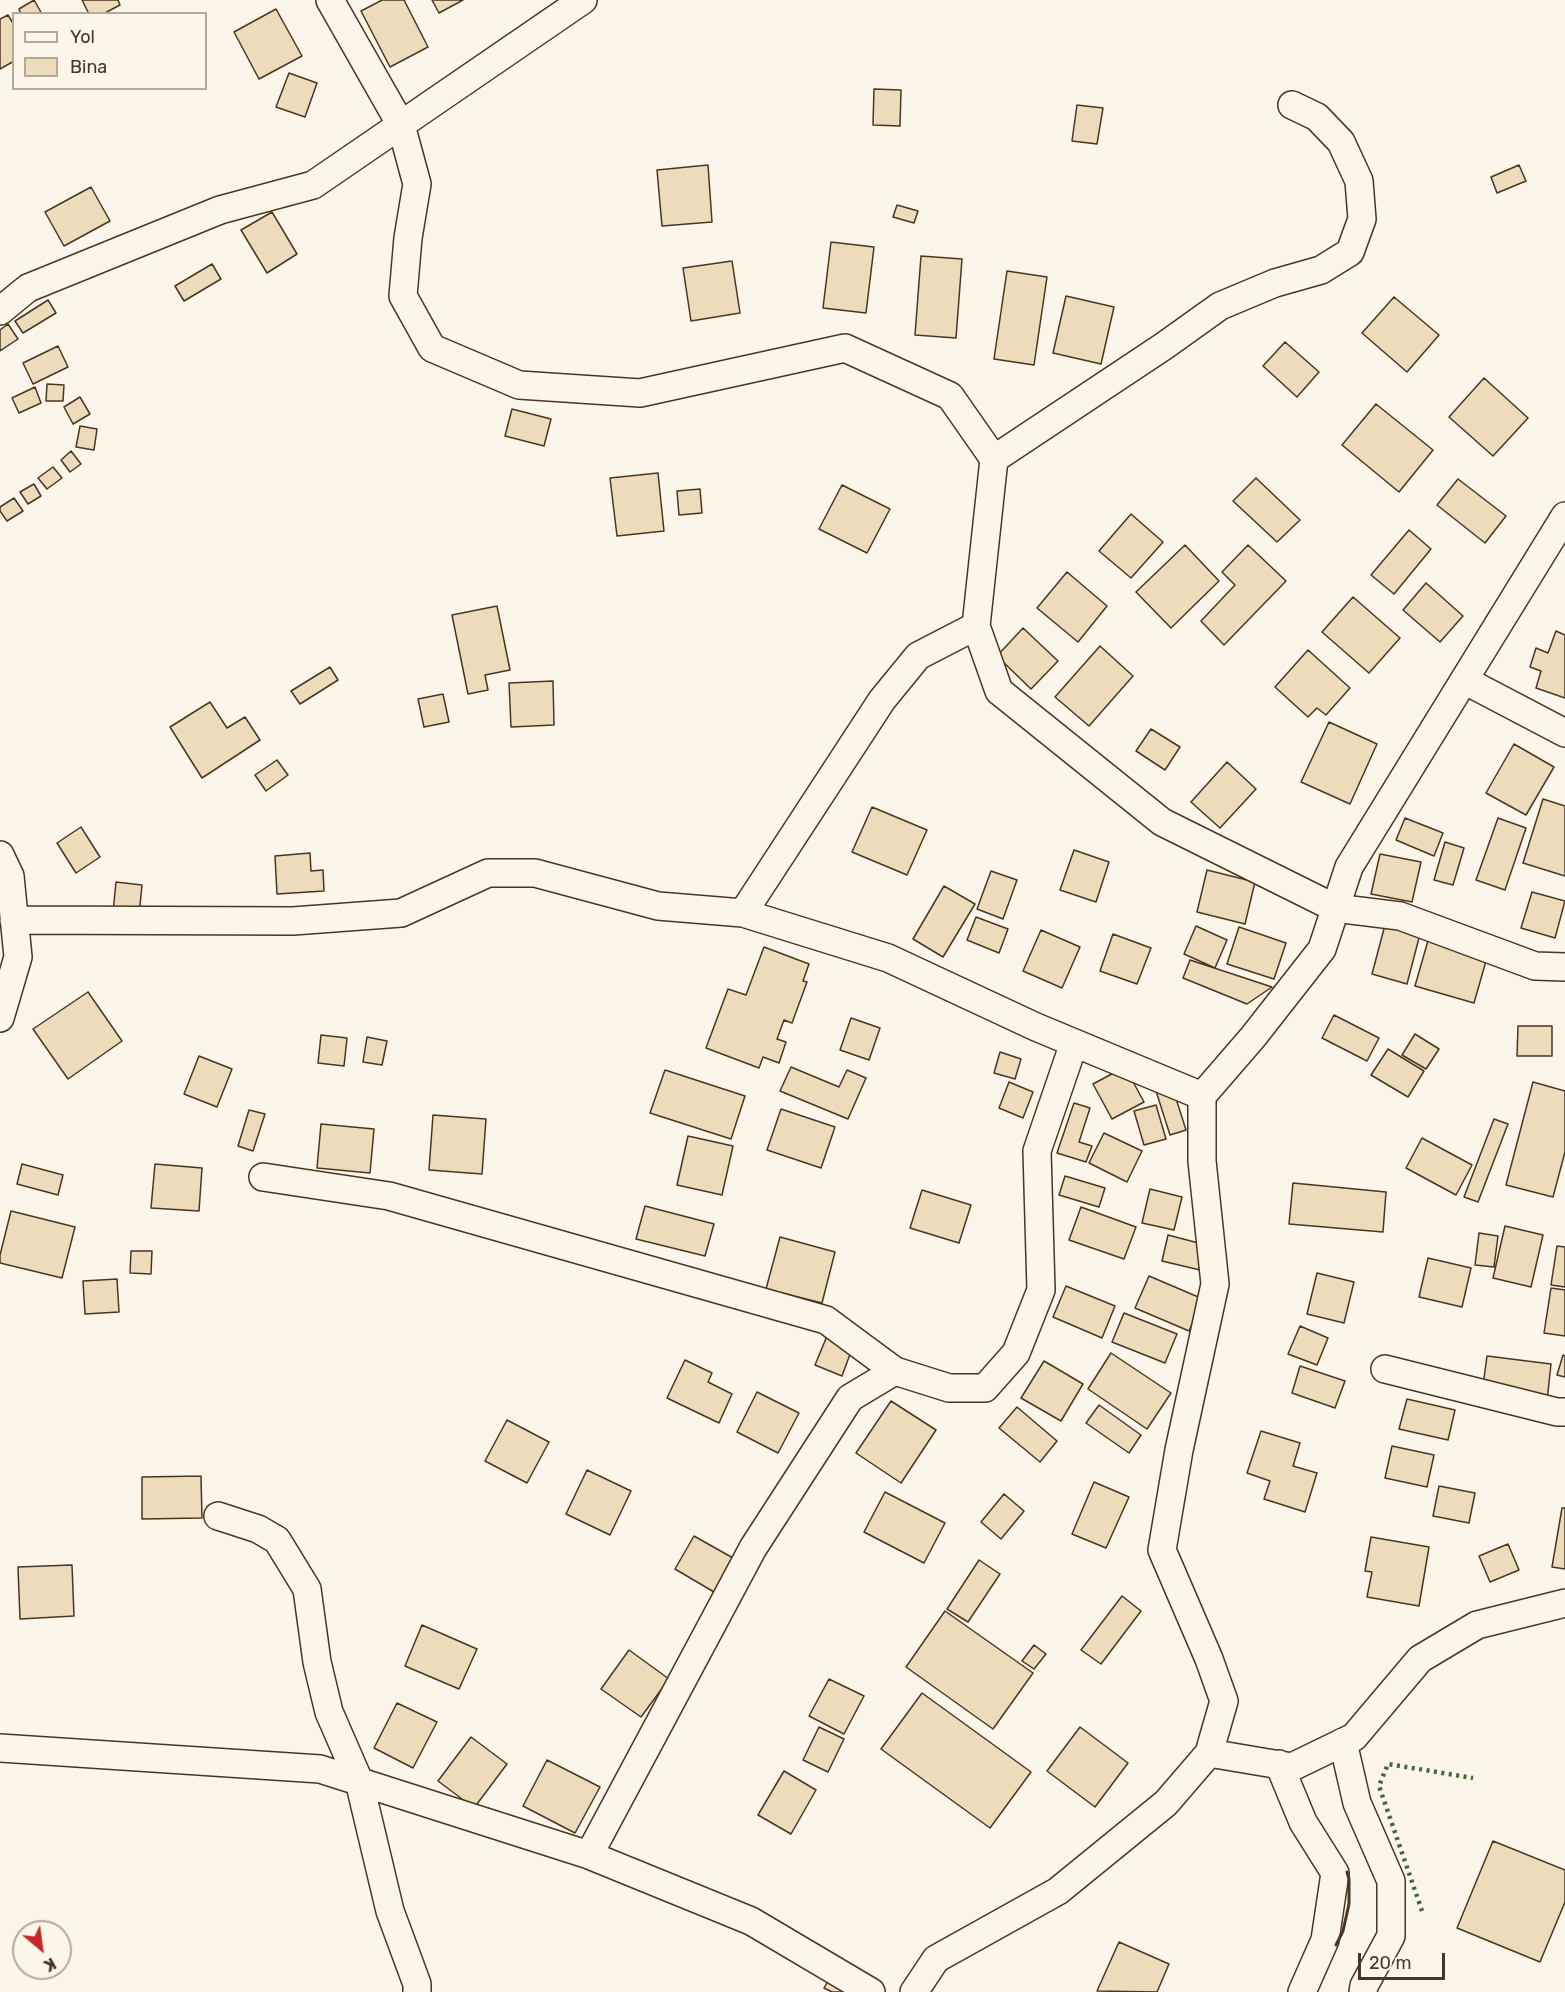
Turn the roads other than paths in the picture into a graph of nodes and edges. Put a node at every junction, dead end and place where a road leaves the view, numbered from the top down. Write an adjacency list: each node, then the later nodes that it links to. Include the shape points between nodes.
1 (330, 0): 4 (street)
2 (583, 0): 4 (street)
3 (1292, 105): 6 (street, via 1317,117 1341,142 1359,181 1362,219 1350,252 1321,270 1275,283 1220,306)
4 (401, 125): 5 (street, via 313,184 220,210 28,288); 6 (street, via 417,184 403,296 432,348 519,385 640,393 845,348 950,396)
5 (0, 311)
6 (994, 459): 8 (street)
7 (1565, 516): 9 (street)
8 (976, 626): 12 (street, via 999,691 1162,822); 13 (street, via 918,656 882,700)
9 (1464, 680): 10 (street); 12 (street, via 1349,867)
10 (1565, 733)
11 (0, 855): 14 (street, via 9,876)
12 (1335, 908): 15 (street, via 1400,916 1535,966); 18 (street, via 1322,949)
13 (743, 913): 14 (street, via 658,906 535,873 488,873 401,913 293,921); 17 (street, via 888,958)
14 (14, 920): 16 (street, via 18,957)
15 (1565, 968)
16 (0, 1018)
17 (1074, 1043): 18 (street); 21 (street, via 1037,1151 1041,1290 1016,1353 985,1388 949,1388)
18 (1202, 1096): 27 (street, via 1202,1161 1215,1284 1162,1550 1224,1701)
19 (263, 1177): 21 (street, via 389,1196 826,1320)
20 (1385, 1369): 22 (street)
21 (895, 1371): 30 (street, via 850,1398 753,1548)
22 (1565, 1412)
23 (218, 1516): 29 (street, via 258,1529 277,1540 307,1589 330,1712)
24 (1565, 1603): 25 (street, via 1478,1625 1420,1659 1354,1737)
25 (1343, 1742): 28 (street, via 1292,1767); 35 (street, via 1358,1803 1391,1881 1391,1936)
26 (0, 1748): 29 (street, via 320,1769)
27 (1209, 1753): 28 (street); 33 (street, via 1166,1803 1058,1891 936,1959)
28 (1279, 1764): 34 (street, via 1303,1822 1335,1873 1325,1940)
29 (359, 1781): 30 (street); 31 (street, via 390,1911)
30 (589, 1855): 32 (street, via 751,1921)
31 (417, 1992)
32 (871, 1992)
33 (914, 1992)
34 (1302, 1992)
35 (1363, 1992)

